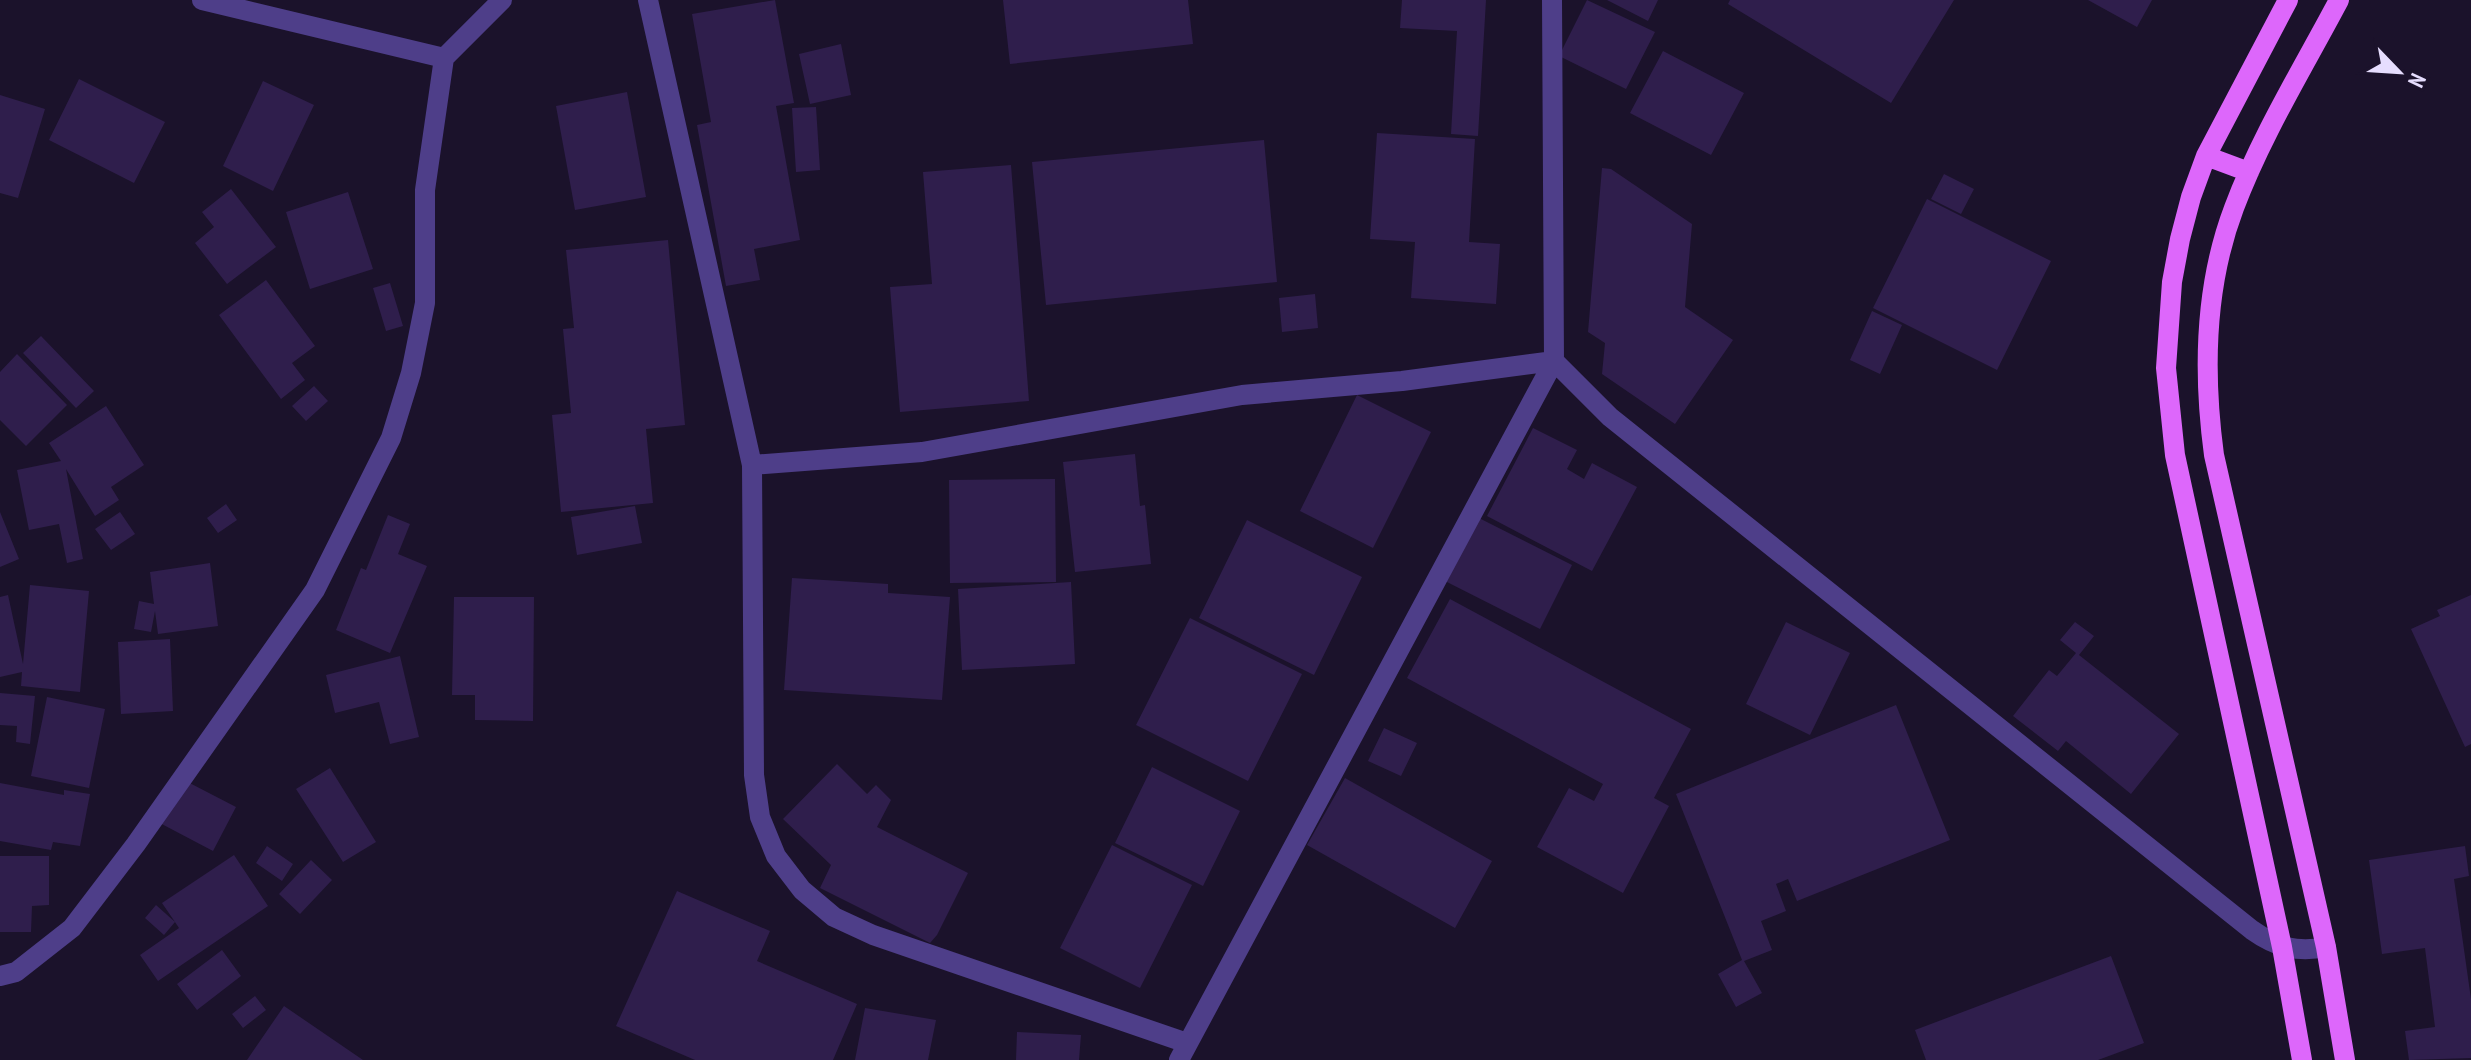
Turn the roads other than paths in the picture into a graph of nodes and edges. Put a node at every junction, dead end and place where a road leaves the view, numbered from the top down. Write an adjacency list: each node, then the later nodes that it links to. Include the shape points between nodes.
1 (202, 0): 7 (street)
2 (502, 0): 7 (street)
3 (648, 0): 11 (street)
4 (1552, 0): 10 (street)
5 (2288, 0): 8 (main road)
6 (2339, 0): 9 (main road)
7 (444, 58): 14 (street, via 425,190 425,303 391,438 315,590 136,844 72,928 16,972)
8 (2206, 156): 9 (main road); 12 (main road, via 2172,282 2166,368 2169,412)
9 (2249, 172): 13 (main road, via 2233,210 2213,290 2208,414)
10 (1554, 361): 11 (street, via 1242,395 922,452); 12 (street, via 1610,417 1699,489 2252,930); 15 (street)
11 (752, 465): 15 (street, via 754,775 760,817 776,856 802,890 834,917)
12 (2282, 947): 13 (street); 16 (main road)
13 (2326, 947): 17 (main road)
14 (0, 976)
15 (1183, 1052)
16 (2302, 1060)
17 (2345, 1060)

